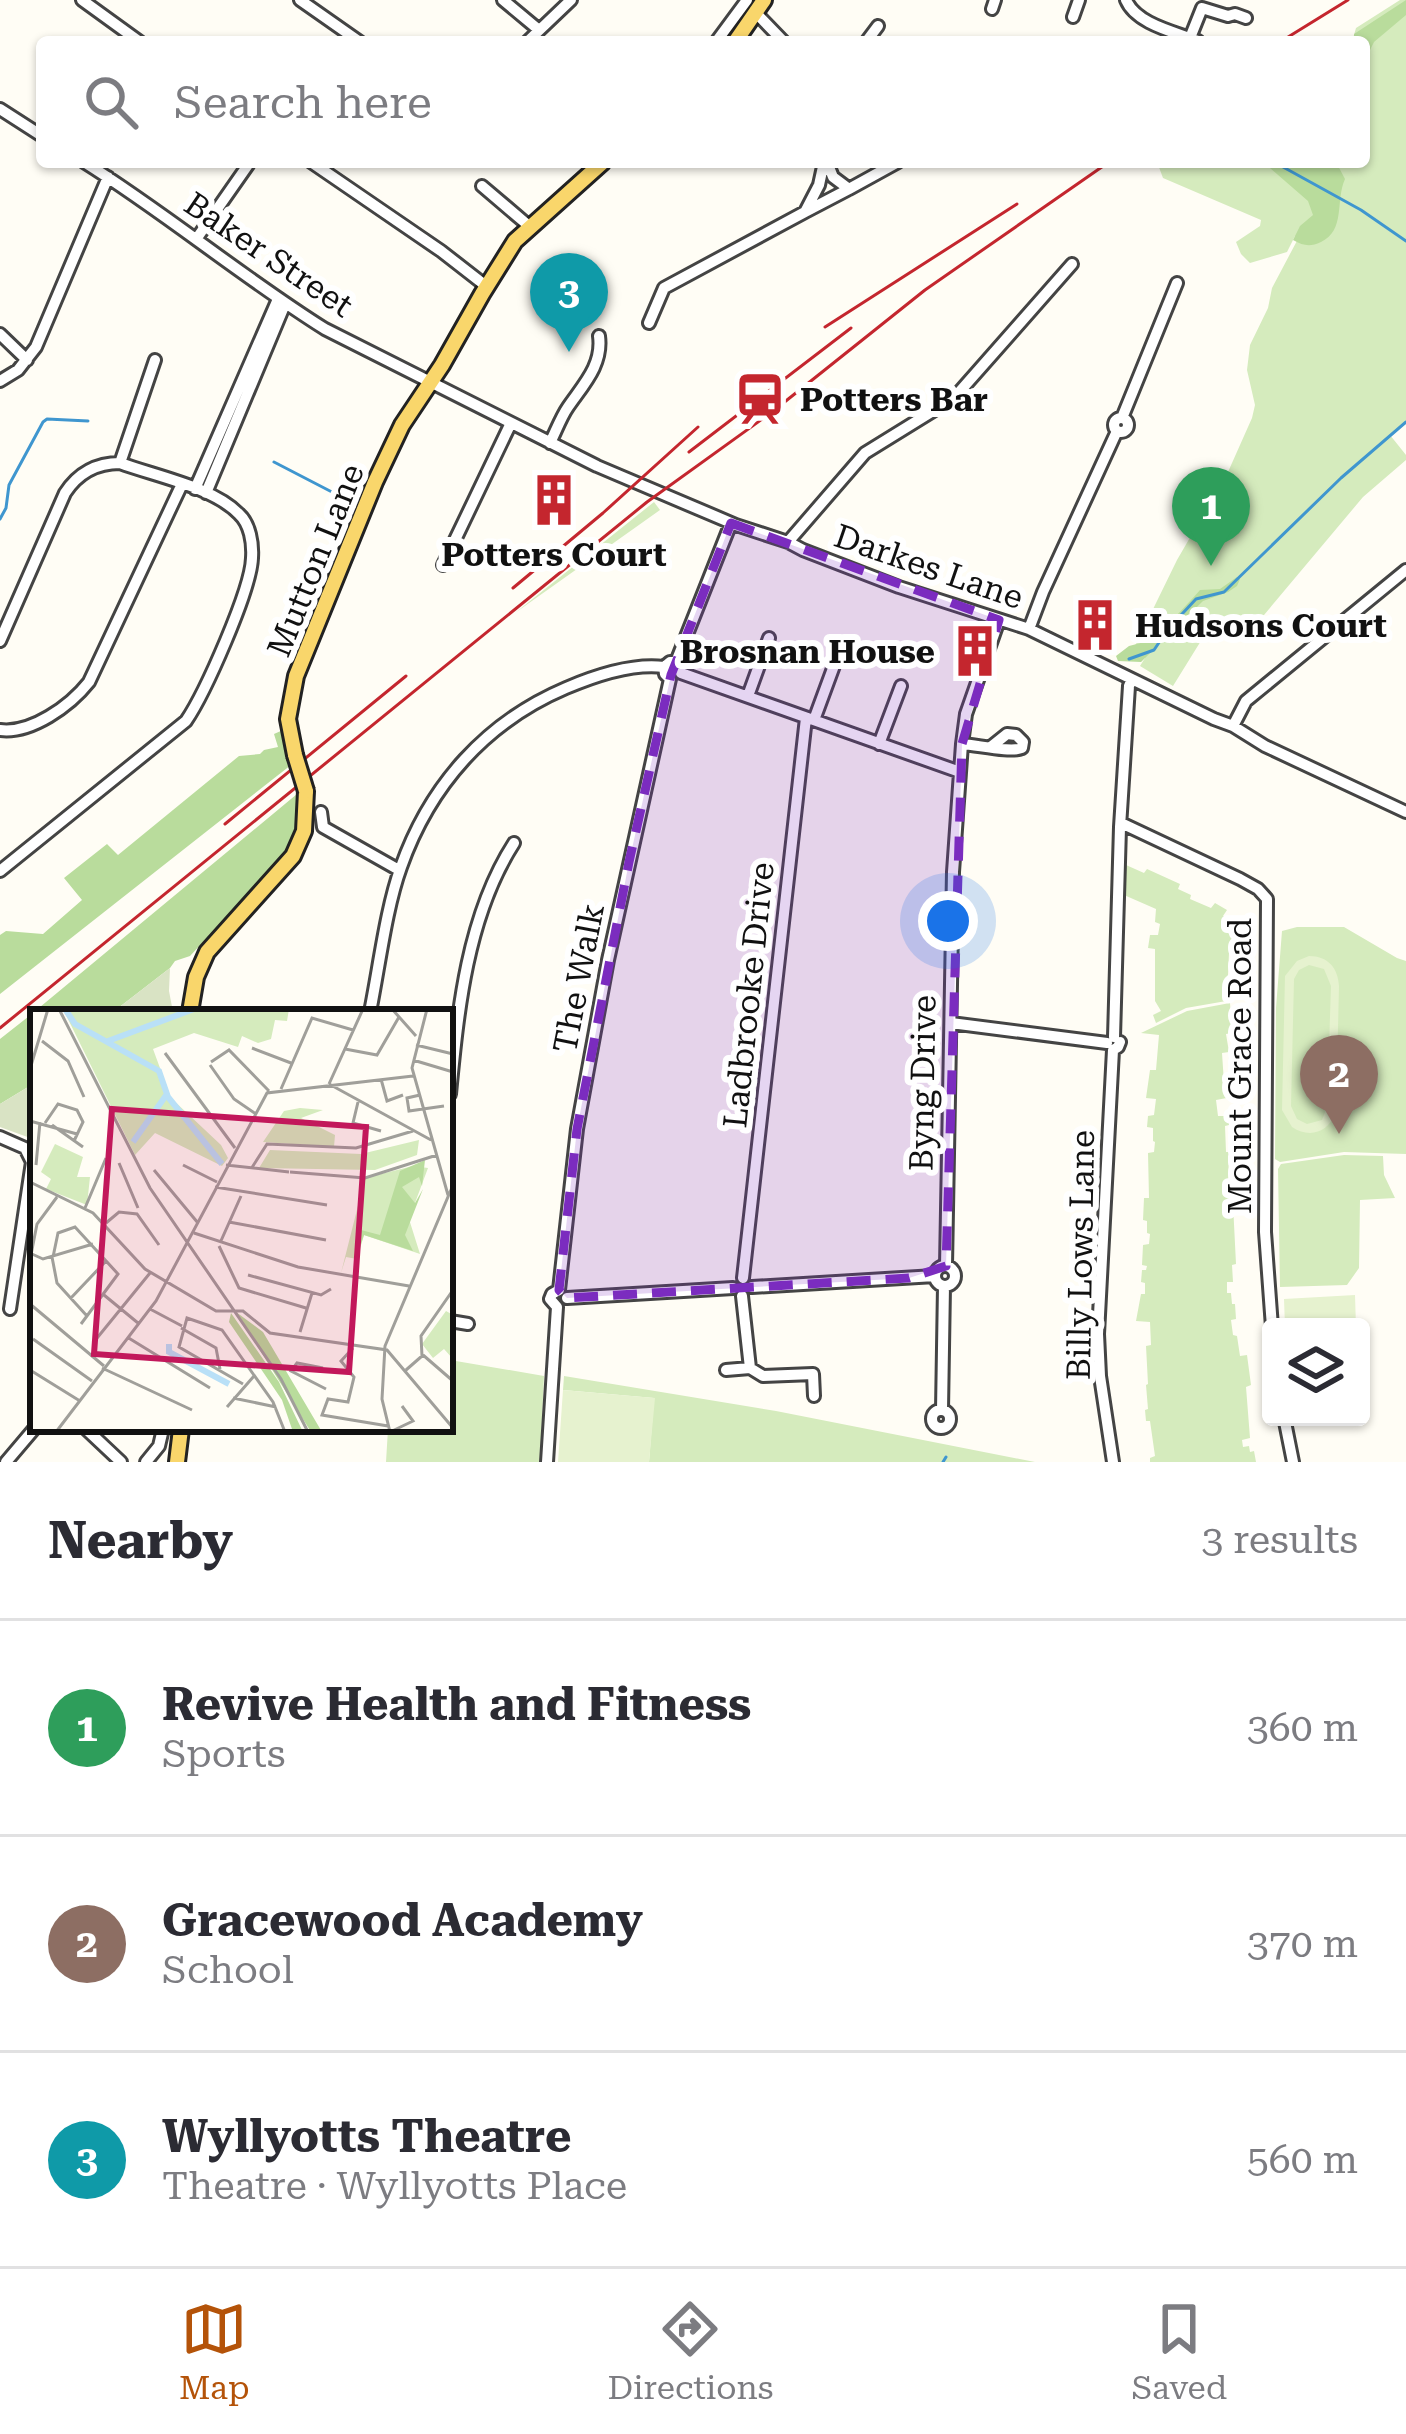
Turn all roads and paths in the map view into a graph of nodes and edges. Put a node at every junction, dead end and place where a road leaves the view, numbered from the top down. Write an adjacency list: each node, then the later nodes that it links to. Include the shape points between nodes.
1 (82, 0): 13 (street)
2 (300, 0): 11 (street)
3 (503, 0): 12 (street)
4 (571, 0): 12 (street)
5 (1078, 0): 8 (street)
6 (1126, 0): 21 (street, via 1139,17)
7 (751, 3): 17 (street); 18 (main road); 19 (street)
8 (1073, 17)
9 (1246, 18): 22 (street, via 1202,8)
10 (878, 26): 20 (street)
11 (341, 29): 14 (street); 15 (street)
12 (539, 30): 16 (street)
13 (132, 36)
14 (336, 36)
15 (351, 36)
16 (533, 36)
17 (721, 36)
18 (737, 36)
19 (779, 36)
20 (870, 36)
21 (1184, 36)
22 (1195, 36)
23 (0, 109): 24 (street)
24 (36, 132)
25 (93, 168): 32 (street, Baker Street)
26 (246, 168): 37 (street)
27 (320, 168): 40 (street)
28 (596, 168): 36 (main road, Mutton Lane)
29 (824, 168): 35 (street)
30 (828, 168): 34 (street)
31 (887, 168): 34 (street)
32 (108, 177): 37 (street, Baker Street); 45 (street)
33 (482, 187): 36 (street)
34 (849, 189): 35 (street)
35 (805, 212): 42 (street, via 664,288)
36 (530, 226): 40 (main road, Mutton Lane)
37 (197, 238): 41 (street, Baker Street)
38 (1072, 264): 55 (street, via 954,398 865,454)
39 (1177, 283): 59 (street, via 1123,418 1127,428 1117,430)
40 (486, 286): 48 (main road, Mutton Lane)
41 (282, 301): 48 (street, Baker Street); 53 (street)
42 (649, 323)
43 (0, 334): 45 (street)
44 (599, 336): 50 (street, via 588,381)
45 (27, 360): 47 (street)
46 (155, 360): 51 (street)
47 (0, 381)
48 (429, 383): 49 (street, Darkes Lane); 82 (main road, Mutton Lane, bridge, via 375,482 296,676 288,719 305,791 304,831 293,856 207,952)
49 (512, 423): 50 (street, Darkes Lane); 56 (street)
50 (550, 442): 54 (street, Darkes Lane)
51 (120, 463): 52 (street); 61 (street, via 71,483)
52 (182, 484): 53 (street); 69 (street, via 89,682 36,723)
53 (201, 491): 81 (street, via 245,522 252,557 192,713)
54 (731, 523): 55 (street, Darkes Lane); 63 (street, The Walk)
55 (788, 542): 58 (street, Darkes Lane)
56 (443, 566)
57 (1406, 569): 68 (street, via 1246,701)
58 (999, 620): 59 (street, Darkes Lane); 71 (street, Byng Drive)
59 (1029, 629): 64 (street, Darkes Lane)
60 (770, 638): 66 (street)
61 (0, 641)
62 (835, 663): 67 (street, Ladbrooke Drive)
63 (673, 670): 66 (street); 80 (street, via 644,666 581,682 496,729 441,785); 93 (street, The Walk, via 577,1130)
64 (1132, 679): 68 (street, Darkes Lane); 76 (street, Billy Lows Lane)
65 (901, 686): 70 (street)
66 (748, 696): 67 (street)
67 (810, 719): 70 (street); 92 (street, Ladbrooke Drive)
68 (1233, 726): 75 (street, Darkes Lane)
69 (0, 730)
70 (880, 744): 73 (street)
71 (962, 744): 72 (street); 73 (street, Byng Drive)
72 (992, 746)
73 (960, 772): 84 (street, Byng Drive)
74 (321, 812): 77 (street)
75 (1406, 812)
76 (1120, 823): 85 (street, Billy Lows Lane); 95 (street, Mount Grace Road, via 1267,899)
77 (323, 827): 78 (street); 80 (street)
78 (313, 839)
79 (514, 843): 86 (street, via 479,918)
80 (399, 870): 83 (street)
81 (0, 871)
82 (191, 1009)
83 (371, 1009)
84 (951, 1023): 85 (street); 91 (street, Byng Drive)
85 (1112, 1043): 112 (street, Billy Lows Lane, via 1098,1334)
86 (453, 1067)
87 (0, 1137): 88 (street)
88 (30, 1158)
89 (30, 1194): 90 (street)
90 (27, 1241): 94 (street)
91 (940, 1281): 92 (street); 106 (street, via 942,1410 932,1419)
92 (743, 1287): 93 (street); 98 (street, Ladbrooke Drive)
93 (561, 1298): 111 (street, The Walk)
94 (10, 1309)
95 (1270, 1318)
96 (453, 1322): 97 (street)
97 (467, 1324)
98 (750, 1368): 99 (street); 100 (street, via 763,1376 813,1367)
99 (726, 1370)
100 (814, 1396)
101 (1287, 1426): 113 (street)
102 (31, 1432): 107 (street)
103 (89, 1432): 108 (street)
104 (163, 1432): 109 (street)
105 (181, 1432): 110 (main road)
106 (940, 1434)
107 (6, 1462)
108 (122, 1462)
109 (146, 1462)
110 (177, 1462)
111 (548, 1462)
112 (1113, 1462)
113 (1293, 1462)

